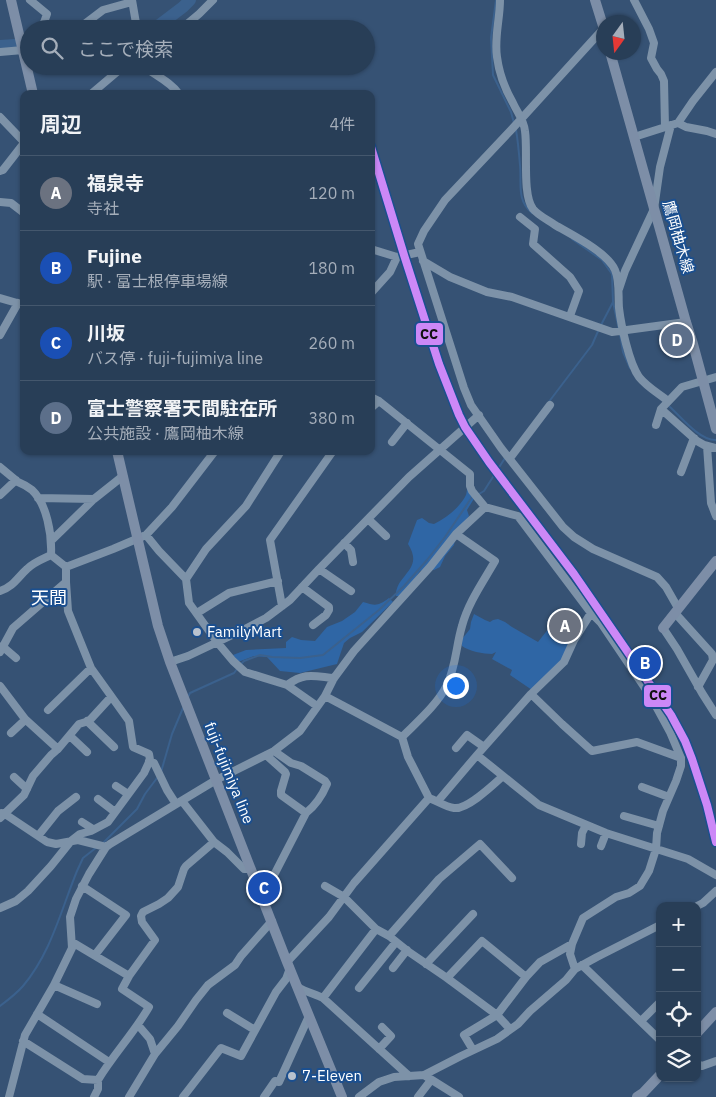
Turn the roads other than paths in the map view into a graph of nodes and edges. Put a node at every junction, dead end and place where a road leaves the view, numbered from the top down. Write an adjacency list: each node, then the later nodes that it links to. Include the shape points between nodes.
1 (11, 0): 13 (main road)
2 (30, 0): 9 (street, via 47,14)
3 (213, 0): 12 (street)
4 (500, 0): 26 (street, via 496,55)
5 (595, 0): 8 (main road)
6 (634, 0): 27 (street, via 654,44 651,58 664,81)
7 (132, 1): 10 (street, via 103,10); 11 (street)
8 (599, 15)
9 (45, 20)
10 (90, 20)
11 (135, 20)
12 (192, 20)
13 (20, 37)
14 (596, 37): 26 (street)
15 (20, 50): 16 (street)
16 (0, 52)
17 (612, 60): 29 (main road, 鷹岡柚木線)
18 (716, 72): 27 (street)
19 (29, 75): 22 (main road)
20 (113, 75): 23 (street)
21 (155, 75): 24 (street)
22 (32, 90)
23 (96, 90)
24 (176, 90)
25 (0, 117): 30 (street)
26 (520, 119): 38 (street, via 445,200 418,244); 42 (street, via 525,128 527,193 533,209 608,260 617,278)
27 (672, 125): 28 (street); 29 (street); 34 (street, via 660,166)
28 (716, 134)
29 (634, 137): 34 (main road, 鷹岡柚木線)
30 (20, 138)
31 (20, 147): 32 (street)
32 (0, 171)
33 (0, 202): 35 (street, via 11,203)
34 (654, 209): 42 (street); 47 (main road, 鷹岡柚木線)
35 (20, 210)
36 (520, 217): 46 (street, via 535,229 533,244 570,277 579,291)
37 (375, 250): 39 (street)
38 (420, 252): 39 (street); 40 (street)
39 (397, 257): 41 (street, via 390,272)
40 (423, 261): 46 (street, via 450,277 487,292); 56 (street, via 464,388)
41 (375, 289)
42 (618, 292): 48 (street)
43 (0, 298): 44 (street)
44 (20, 304)
45 (20, 305): 49 (street)
46 (570, 316): 48 (street, via 612,332)
47 (686, 322): 48 (street); 51 (main road, 鷹岡柚木線)
48 (623, 330): 53 (street, via 638,376)
49 (0, 335)
50 (716, 377): 51 (street)
51 (703, 382): 53 (street, via 682,387); 59 (main road, 鷹岡柚木線)
52 (375, 399): 57 (street)
53 (668, 400): 55 (street)
54 (550, 405): 69 (street)
55 (661, 409): 58 (street); 60 (street)
56 (479, 416): 64 (street); 69 (street)
57 (407, 423): 61 (street); 64 (street)
58 (656, 425)
59 (716, 429)
60 (694, 438): 62 (street); 71 (street)
61 (392, 442)
62 (707, 446): 63 (street); 78 (street, via 711,503)
63 (716, 448)
64 (441, 450): 77 (street, via 470,474 472,491); 79 (street)
65 (118, 455): 72 (main road, fuji-fujimiya line)
66 (212, 455): 81 (street, via 172,507)
67 (278, 455): 90 (street, via 246,506 206,549)
68 (330, 455): 91 (street, via 270,540)
69 (510, 458): 97 (street, via 568,532 593,549 657,577 666,587)
70 (0, 467): 73 (street)
71 (681, 472)
72 (123, 476): 76 (street); 81 (main road, fuji-fujimiya line)
73 (16, 480): 74 (street); 75 (street, via 31,489)
74 (0, 495)
75 (38, 498): 76 (street); 83 (street, via 44,508)
76 (94, 499): 83 (street)
77 (485, 508): 80 (street); 99 (street, via 518,516)
78 (716, 516)
79 (368, 519): 82 (street); 84 (street)
80 (456, 534): 108 (street); 122 (street, via 495,561 466,613 447,685)
81 (142, 536): 88 (street); 90 (street); 106 (main road, fuji-fujimiya line, via 158,626)
82 (386, 536)
83 (51, 541): 85 (street)
84 (344, 543): 87 (street, via 351,550); 89 (street)
85 (51, 555): 88 (street); 94 (street, via 39,560 10,587)
86 (716, 561): 97 (main road)
87 (353, 562)
88 (66, 567): 92 (street)
89 (318, 569): 93 (street); 95 (street)
90 (186, 579): 98 (street, via 189,603)
91 (278, 581): 96 (street); 98 (street, via 229,593)
92 (66, 582): 103 (street, via 13,628); 107 (street, via 68,611)
93 (302, 587): 96 (street); 100 (street, via 329,607 326,615)
94 (0, 591)
95 (351, 591)
96 (282, 606): 102 (street, via 259,622)
97 (677, 611): 101 (main road); 105 (street)
98 (197, 613): 102 (street)
99 (591, 613): 112 (street, via 564,662); 130 (street, via 601,622 651,697)
100 (313, 625)
101 (663, 628): 111 (street)
102 (217, 642): 106 (street); 109 (street, via 245,672)
103 (1, 649): 104 (street)
104 (16, 658)
105 (715, 661): 111 (street)
106 (170, 662): 134 (main road, fuji-fujimiya line)
107 (90, 668): 114 (street); 116 (street)
108 (334, 678): 109 (street, via 306,676); 113 (street)
109 (287, 685): 115 (street)
110 (0, 686): 118 (street)
111 (698, 687): 117 (street)
112 (531, 694): 124 (street); 130 (street, via 592,752 636,742)
113 (325, 696): 115 (street); 122 (street)
114 (111, 697): 119 (street); 131 (street, via 129,722 133,747 149,754)
115 (317, 706): 128 (street, via 300,731)
116 (48, 710)
117 (716, 715)
118 (25, 720): 120 (street); 126 (street)
119 (87, 721): 121 (street, via 79,724); 123 (street)
120 (11, 733)
121 (70, 736): 126 (street); 127 (street)
122 (402, 737): 140 (street)
123 (114, 747)
124 (484, 747): 125 (street, via 467,735); 129 (street)
125 (456, 748)
126 (58, 749): 137 (street, via 39,768)
127 (87, 752)
128 (270, 753): 134 (street); 146 (street, via 286,774 281,795); 146 (street, via 301,766 327,784 315,806)
129 (477, 755): 132 (street); 143 (street)
130 (681, 758): 141 (street)
131 (150, 761): 138 (street); 144 (street)
132 (504, 776): 143 (street, via 471,803 456,809); 150 (street, via 539,805)
133 (14, 777): 137 (street)
134 (216, 780): 144 (street); 161 (main road, fuji-fujimiya line)
135 (116, 786): 138 (street)
136 (642, 787): 141 (street)
137 (27, 789): 147 (street)
138 (128, 794): 145 (street)
139 (76, 797): 154 (street, via 58,811)
140 (429, 798): 143 (street); 168 (street)
141 (669, 798): 151 (street)
142 (98, 799): 145 (street)
143 (438, 801)
144 (179, 803): 156 (street); 159 (street)
145 (115, 812): 152 (street, via 108,822)
146 (306, 813): 164 (street, via 273,876)
147 (2, 815): 154 (street)
148 (624, 816): 151 (street)
149 (82, 822): 152 (street)
150 (586, 825): 153 (street); 157 (street)
151 (659, 826): 160 (street)
152 (93, 829): 155 (street)
153 (606, 833): 158 (street); 160 (street)
154 (38, 836): 155 (street, via 56,844)
155 (71, 841): 159 (street); 170 (street, via 28,891)
156 (214, 842): 161 (street, via 244,869); 185 (street, via 186,866 178,887 168,898 143,912 142,922 155,940)
157 (581, 844)
158 (601, 846)
159 (104, 847): 165 (street)
160 (656, 850): 162 (street, via 688,860); 178 (street, via 640,886 583,918)
161 (251, 869): 164 (main road, fuji-fujimiya line)
162 (716, 875)
163 (512, 878): 175 (street, via 480,844 439,879)
164 (257, 884): 172 (main road, fuji-fujimiya line)
165 (82, 886): 176 (street, via 70,917); 180 (street, via 126,914)
166 (325, 886): 168 (street)
167 (716, 891): 169 (street)
168 (344, 897): 174 (street); 182 (street)
169 (701, 904)
170 (0, 908)
171 (473, 914): 181 (street)
172 (272, 921): 182 (main road, fuji-fujimiya line); 209 (street, via 236,965 208,984)
173 (656, 927): 183 (street)
174 (376, 929): 175 (street); 191 (street)
175 (389, 936): 177 (street)
176 (72, 942): 180 (street); 188 (street)
177 (396, 942): 179 (street); 190 (street)
178 (572, 944): 183 (street, via 570,954); 186 (street, via 540,962)
179 (407, 950): 181 (street); 184 (street)
180 (95, 955): 185 (street)
181 (426, 964): 187 (street)
182 (289, 965): 189 (main road, fuji-fujimiya line); 204 (street, via 286,978)
183 (579, 967): 199 (street); 202 (street)
184 (393, 968)
185 (129, 976): 200 (street, via 122,989 150,1007)
186 (526, 977): 187 (street, via 482,941); 197 (street)
187 (447, 978): 197 (street)
188 (54, 985): 192 (street); 195 (street)
189 (298, 987): 191 (street); 198 (main road, fuji-fujimiya line)
190 (359, 988)
191 (323, 998): 207 (street)
192 (97, 1004)
193 (656, 1006): 199 (street)
194 (716, 1012): 203 (main road)
195 (37, 1014): 206 (street); 211 (street)
196 (227, 1014): 204 (street)
197 (496, 1015): 202 (street); 208 (street, via 464,1035)
198 (309, 1016): 222 (street, via 279,1082 275,1081); 223 (main road, fuji-fujimiya line)
199 (641, 1021): 205 (street)
200 (138, 1025): 209 (street, via 150,1039); 211 (street)
201 (382, 1026): 207 (street, via 391,1036)
202 (510, 1029): 208 (street)
203 (701, 1029)
204 (256, 1030): 221 (street, via 241,1056 222,1048)
205 (657, 1037)
206 (23, 1041): 215 (street, via 84,1079); 218 (street)
207 (379, 1050): 213 (street)
208 (473, 1050): 214 (street)
209 (155, 1054): 220 (street)
210 (716, 1061): 212 (street)
211 (108, 1062): 215 (street)
212 (701, 1066)
213 (409, 1076): 214 (street); 224 (street, via 379,1082)
214 (428, 1077): 225 (street); 226 (street)
215 (98, 1080): 219 (street)
216 (656, 1080): 217 (main road)
217 (644, 1096)
218 (9, 1097)
219 (94, 1097)
220 (130, 1097)
221 (182, 1097)
222 (264, 1097)
223 (342, 1097)
224 (359, 1097)
225 (418, 1097)
226 (459, 1097)

